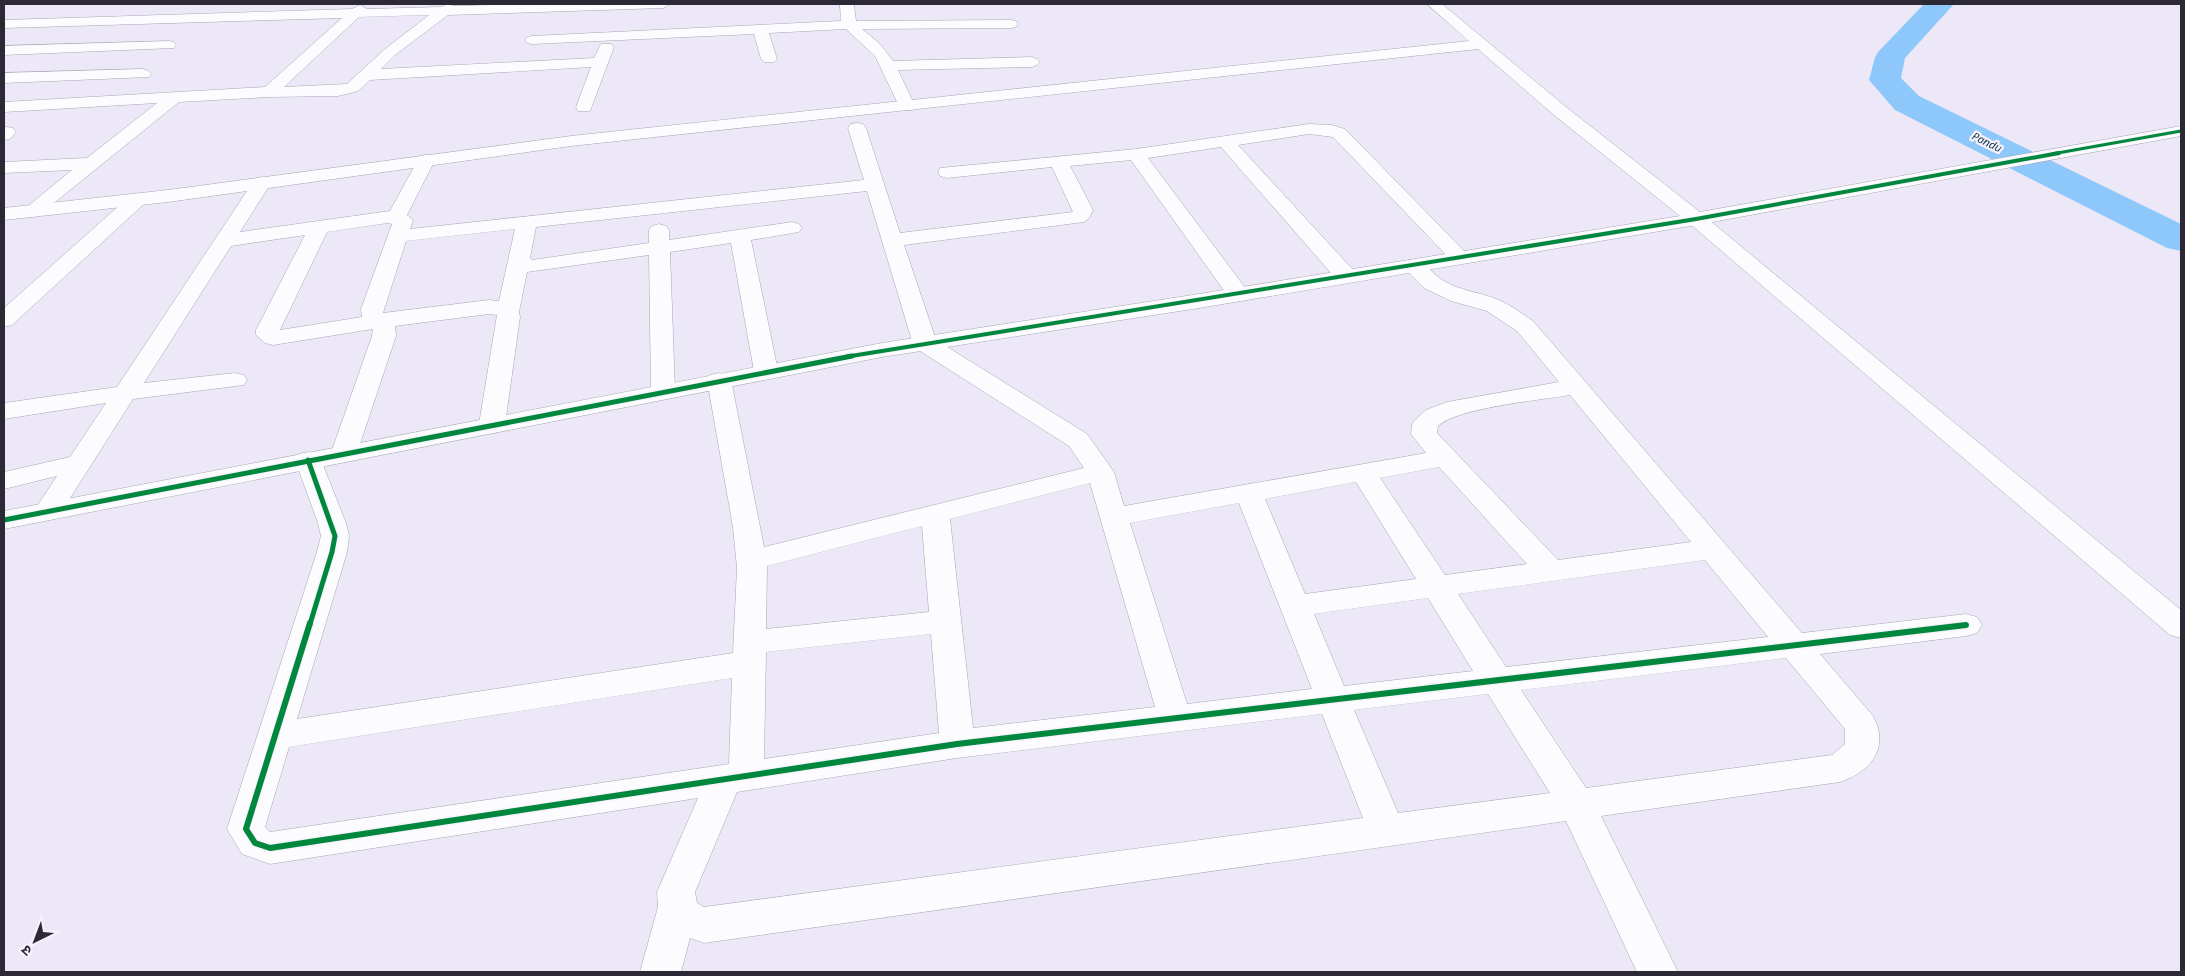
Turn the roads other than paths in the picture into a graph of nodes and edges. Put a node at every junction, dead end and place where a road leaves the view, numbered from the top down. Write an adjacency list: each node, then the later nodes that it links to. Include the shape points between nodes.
1 (209, 4): 13 (street)
2 (280, 4): 12 (street)
3 (628, 4): 4 (street); 7 (street)
4 (663, 4)
5 (846, 4): 17 (street)
6 (1434, 4): 24 (street)
7 (547, 6): 8 (street)
8 (449, 7): 11 (street); 33 (street, via 390,52)
9 (135, 8): 14 (street)
10 (51, 9): 15 (street)
11 (360, 9): 12 (street); 35 (street)
12 (260, 17): 13 (street)
13 (186, 19): 14 (street)
14 (113, 21): 15 (street); 26 (street, via 70,42)
15 (26, 23): 16 (street)
16 (4, 24)
17 (849, 25): 18 (street); 19 (street); 22 (street)
18 (1010, 25)
19 (760, 29): 20 (street); 28 (street)
20 (610, 36): 21 (street); 29 (street)
21 (532, 40)
22 (868, 42): 23 (street); 31 (street)
23 (887, 42)
24 (1483, 44): 38 (street); 55 (street)
25 (169, 45): 26 (street)
26 (63, 49): 27 (street)
27 (4, 51)
28 (769, 59)
29 (600, 62): 33 (street); 37 (street)
30 (1032, 62): 31 (street)
31 (888, 66): 38 (street)
32 (143, 74): 34 (street)
33 (366, 75): 35 (street, via 355,86 345,90)
34 (4, 78)
35 (269, 92): 36 (street)
36 (175, 97): 39 (street); 46 (street)
37 (584, 106)
38 (907, 106): 44 (street, via 571,141)
39 (4, 107)
40 (857, 128): 50 (street)
41 (2181, 131): 55 (street)
42 (1225, 141): 43 (street); 64 (street, via 1309,129 1339,133); 67 (street)
43 (1136, 154): 45 (street); 68 (street)
44 (426, 160): 49 (street); 57 (street)
45 (1058, 161): 48 (street); 61 (street, via 1083,210 1077,218)
46 (93, 163): 47 (street); 53 (street)
47 (4, 168)
48 (947, 172)
49 (262, 183): 51 (street); 62 (street)
50 (875, 184): 52 (street); 61 (street)
51 (138, 200): 53 (street); 70 (street)
52 (658, 207): 56 (street); 63 (street)
53 (32, 211): 54 (street)
54 (4, 214)
55 (1696, 219): 64 (street); 100 (street)
56 (527, 222): 57 (street); 65 (street)
57 (398, 227): 58 (street); 71 (street, via 372,309)
58 (319, 228): 62 (street); 71 (street, via 268,335 282,338)
59 (792, 228): 60 (street)
60 (740, 236): 63 (street); 73 (street)
61 (892, 240): 72 (street)
62 (224, 241): 78 (street)
63 (660, 248): 65 (street, via 536,266); 77 (street)
64 (1459, 257): 66 (street)
65 (519, 261): 69 (street)
66 (1412, 265): 67 (street); 76 (street, via 1445,290 1510,314 1525,326)
67 (1346, 276): 68 (street)
68 (1238, 294): 72 (street)
69 (508, 312): 71 (street, via 489,307); 80 (street)
70 (4, 320)
71 (377, 321): 81 (street, via 384,328 384,336)
72 (925, 344): 73 (street); 85 (street, via 1078,440)
73 (766, 371): 75 (street)
74 (235, 380): 78 (street)
75 (719, 380): 77 (street); 94 (street, via 747,527)
76 (1576, 387): 82 (street, via 1456,407 1435,415 1425,424 1424,434); 93 (street)
77 (663, 391): 80 (street)
78 (125, 393): 79 (street); 84 (street)
79 (4, 411)
80 (492, 424): 81 (street)
81 (344, 453): 83 (street)
82 (1445, 458): 86 (street); 95 (street)
83 (308, 460): 89 (street); 106 (street, via 335,536)
84 (80, 463): 87 (street); 89 (street)
85 (1100, 472): 90 (street); 91 (street)
86 (1363, 472): 88 (street); 96 (street)
87 (4, 480)
88 (1249, 493): 91 (street); 97 (street)
89 (48, 511): 92 (street)
90 (935, 512): 94 (street); 98 (street)
91 (1113, 518): 105 (street)
92 (4, 520)
93 (1713, 549): 95 (street); 101 (street)
94 (750, 560): 102 (street)
95 (1551, 571): 96 (street)
96 (1437, 587): 97 (street); 103 (street)
97 (1295, 606): 104 (street)
98 (945, 621): 102 (street); 107 (street)
99 (1966, 625): 101 (street)
100 (2181, 628)
101 (1794, 645): 103 (street); 109 (street, via 1861,725 1864,740 1859,754 1853,759 1840,768)
102 (749, 653): 106 (street); 108 (street)
103 (1497, 681): 104 (street); 109 (street)
104 (1333, 700): 105 (street); 110 (street)
105 (1175, 719): 107 (street)
106 (275, 736): 108 (street, via 246,829 255,843 270,848)
107 (957, 744): 108 (street)
108 (735, 778): 111 (street, via 676,892)
109 (1577, 805): 110 (street); 113 (street)
110 (1386, 829): 111 (street, via 704,925 687,921)
111 (677, 909): 112 (street)
112 (661, 972)
113 (1658, 972)

